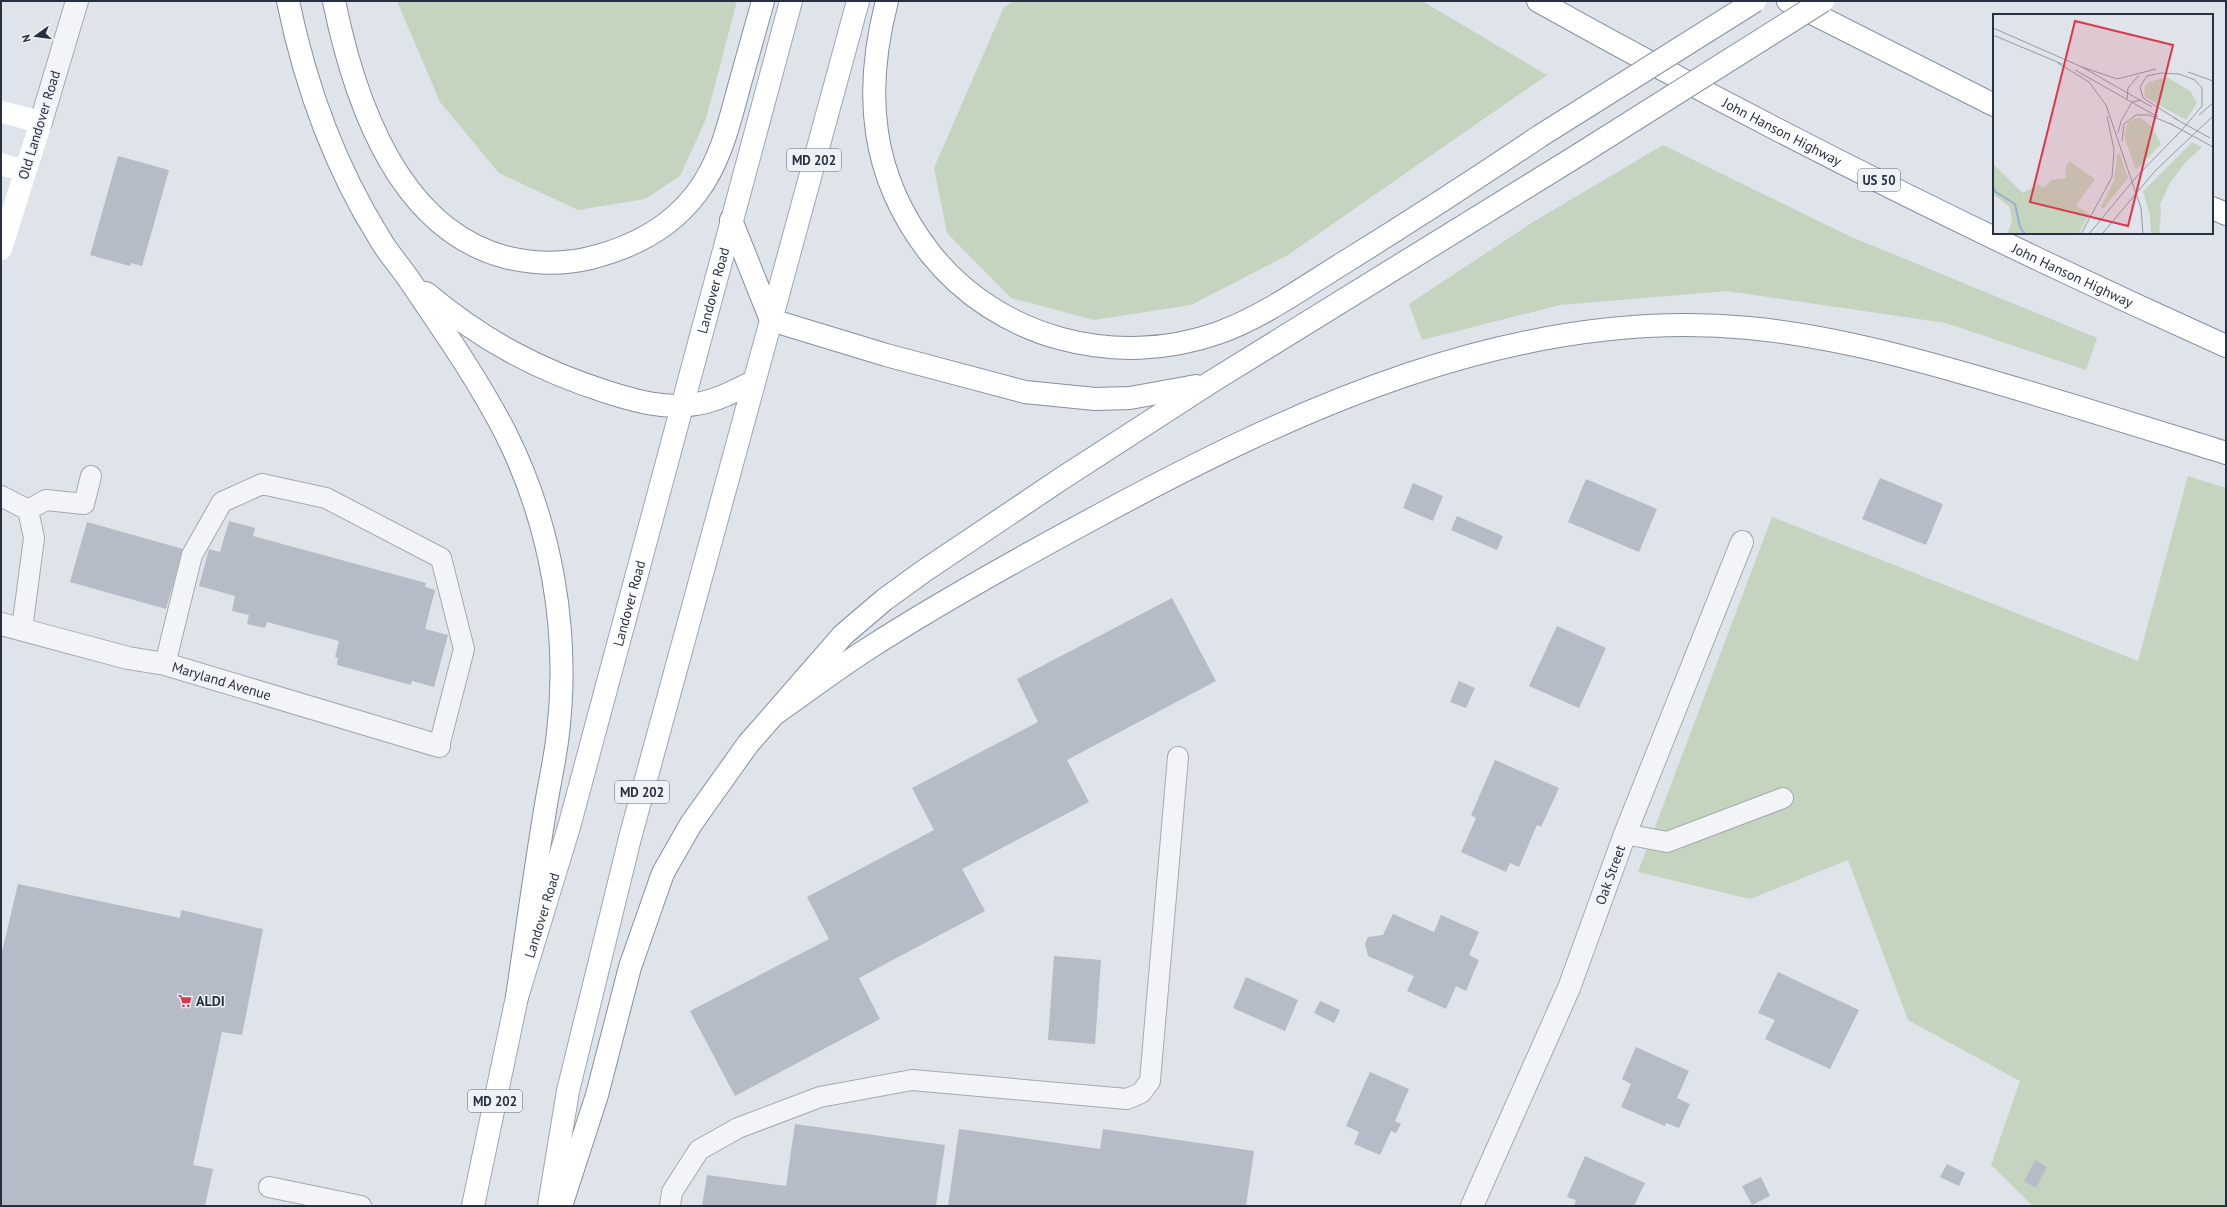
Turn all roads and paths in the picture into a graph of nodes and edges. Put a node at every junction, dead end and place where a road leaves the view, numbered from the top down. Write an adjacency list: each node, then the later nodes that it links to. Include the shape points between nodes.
1 (77, 1): 14 (street, Old Landover Road)
2 (288, 1): 21 (main road, via 313,96 339,160 359,204)
3 (334, 1): 4 (main road, via 370,120 389,160 410,192 434,217 459,237 483,249 515,259 545,264 573,262 600,255 653,233 672,220 697,193 725,138)
4 (763, 1)
5 (791, 1): 19 (main road, Landover Road / MD 202)
6 (858, 1): 22 (main road, MD 202)
7 (887, 1): 9 (main road, bridge, via 878,41 873,103 879,149 888,179 899,206 916,234 937,262 992,310 1024,327 1053,337 1113,348 1169,345 1214,334 1243,322 1322,276)
8 (1538, 1): 23 (main road, John Hanson Highway / US 50, via 1615,44 1934,208 2097,288)
9 (1755, 1)
10 (1788, 1): 12 (main road)
11 (1823, 1): 25 (main road, bridge)
12 (1993, 104)
13 (1, 112): 14 (main road)
14 (41, 122): 16 (main road, Old Landover Road)
15 (1, 164): 16 (main road)
16 (25, 171): 20 (main road, Old Landover Road)
17 (2213, 208): 18 (main road)
18 (2226, 214)
19 (731, 220): 22 (main road); 26 (main road, Landover Road / MD 202)
20 (1, 249)
21 (407, 277): 26 (main road, via 448,312 542,369 627,399); 40 (main road, via 486,397 506,433 537,513 554,589 562,658 558,732)
22 (771, 320): 24 (main road, MD 202); 25 (main road, via 990,384 1052,395 1095,399 1130,398 1167,393)
23 (2226, 346)
24 (753, 382): 26 (main road, via 717,399); 44 (main road, MD 202, via 662,717 599,964 568,1091)
25 (1211, 382): 35 (main road, via 995,522 884,600 843,635)
26 (681, 406): 40 (main road, Landover Road / MD 202, via 569,827)
27 (2226, 453): 35 (main road, via 2035,393 1908,357 1800,334 1698,325 1600,330 1552,337 1505,347 1390,381 1307,414 1216,455 1062,535 922,615 864,651)
28 (91, 476): 30 (lane, via 84,504 46,500)
29 (1, 496): 30 (lane)
30 (28, 510): 33 (lane, via 34,538)
31 (1742, 542): 39 (street, Oak Street)
32 (1, 624): 33 (street, Maryland Avenue)
33 (22, 629): 34 (street, Maryland Avenue, via 128,658)
34 (165, 664): 36 (street, Maryland Avenue); 36 (lane, via 192,555 222,502 262,484 326,498 441,558 464,649)
35 (776, 713): 45 (main road, via 748,744 717,785 663,873 630,967 597,1095)
36 (439, 746)
37 (1178, 757): 46 (lane, via 1150,1081 1141,1093 1127,1099 912,1080 820,1097 738,1128 699,1150 672,1192)
38 (1783, 798): 39 (lane, via 1667,842)
39 (1625, 834): 47 (street, Oak Street, via 1569,988)
40 (518, 997): 43 (main road, Landover Road / MD 202)
41 (269, 1187): 42 (lane)
42 (362, 1206)
43 (473, 1206)
44 (549, 1206)
45 (560, 1206)
46 (670, 1206)
47 (1472, 1206)

